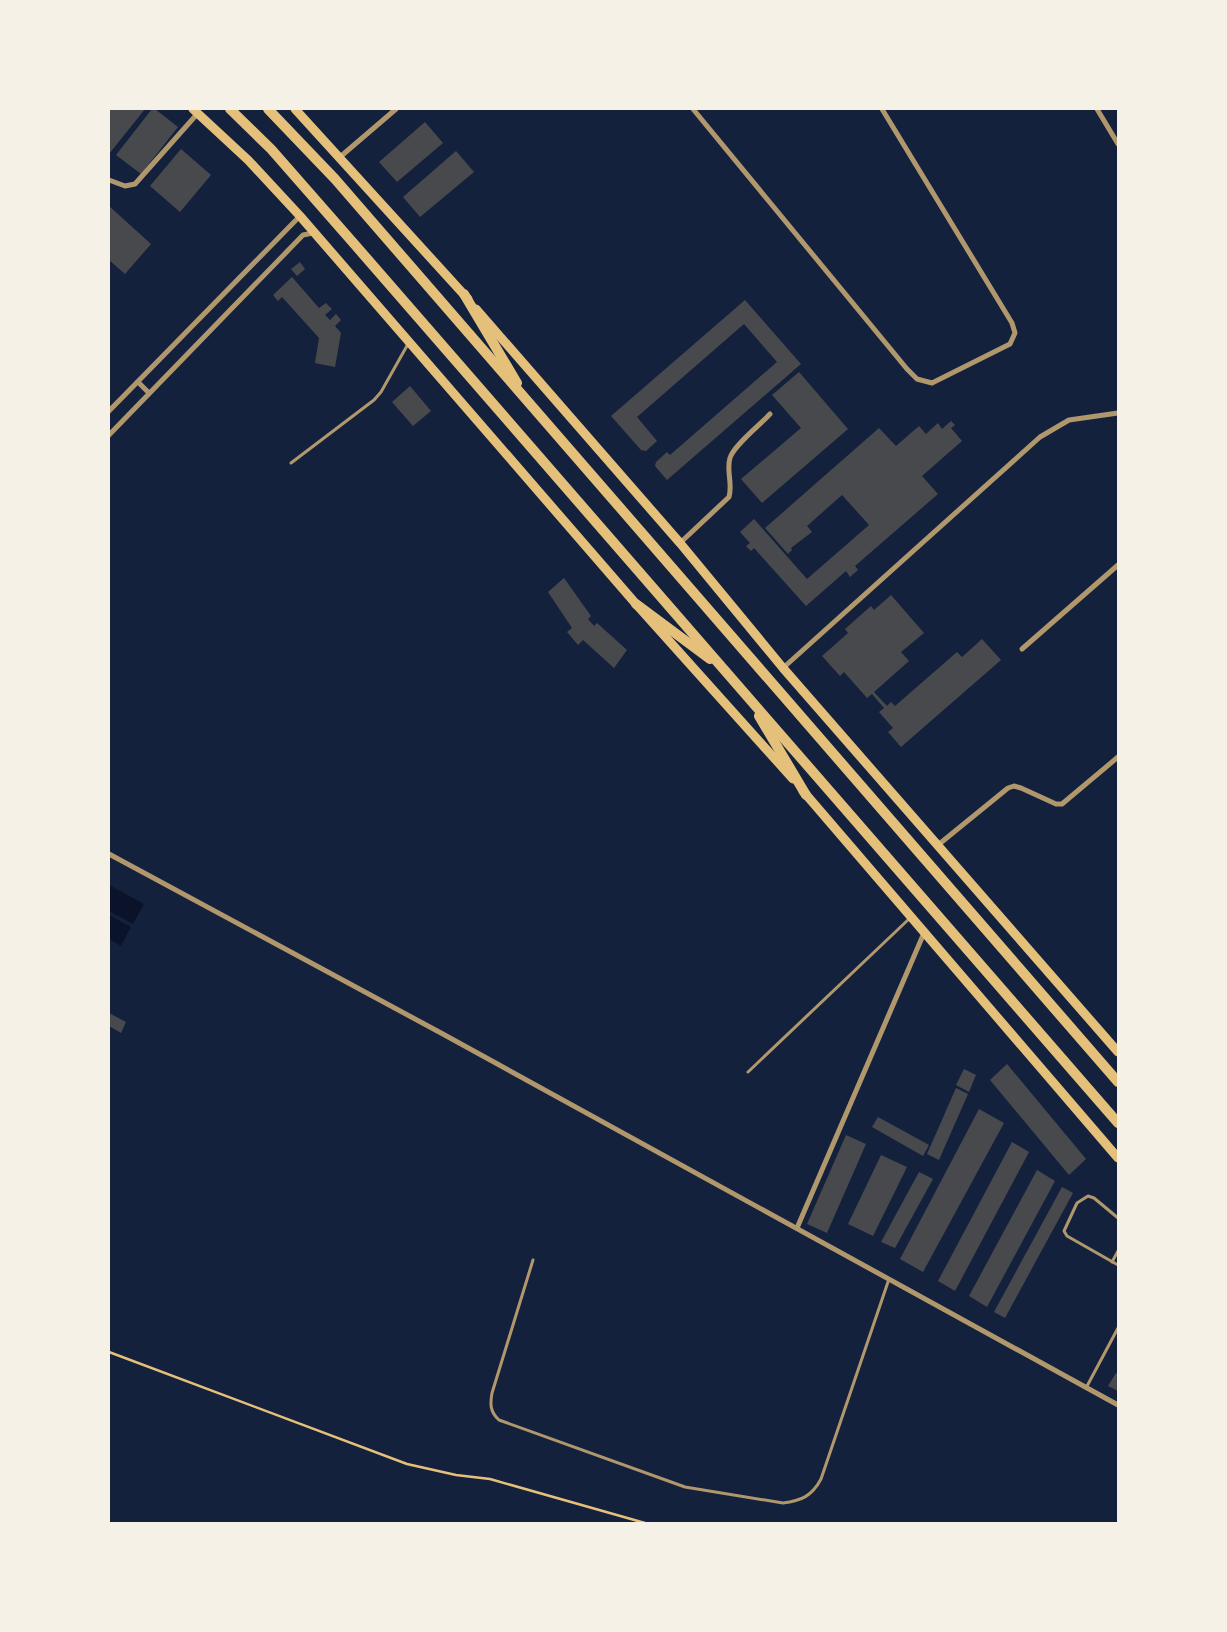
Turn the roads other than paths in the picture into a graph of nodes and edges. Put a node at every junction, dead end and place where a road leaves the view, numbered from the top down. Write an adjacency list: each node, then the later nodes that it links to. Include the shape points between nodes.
1 (230, 109): 29 (highway, via 271,149)
2 (268, 109): 18 (highway, via 335,180)
3 (295, 109): 10 (main road)
4 (396, 109): 10 (street)
5 (693, 109): 6 (street, via 907,369 917,379 932,384 1010,344 1014,334 1012,323)
6 (882, 109)
7 (1097, 109): 9 (street)
8 (196, 111): 11 (street, via 135,184 125,186); 12 (main road)
9 (1118, 144)
10 (340, 157): 14 (main road)
11 (109, 180)
12 (300, 216): 13 (main road); 16 (street)
13 (316, 235): 15 (main road); 17 (street, via 309,232 303,235)
14 (464, 294): 18 (highway); 24 (main road)
15 (409, 341): 23 (lane, via 374,400); 26 (main road)
16 (138, 382): 17 (street); 19 (street)
17 (149, 393): 22 (street)
18 (532, 408): 39 (highway)
19 (109, 410)
20 (770, 414): 24 (street, via 730,458 729,497)
21 (1118, 414): 28 (street, via 1068,420 1040,436)
22 (109, 435)
23 (291, 463)
24 (680, 543): 28 (main road)
25 (1118, 565): 27 (street)
26 (636, 604): 29 (highway); 32 (main road)
27 (1022, 649)
28 (783, 668): 33 (main road)
29 (726, 670): 30 (highway)
30 (744, 692): 32 (highway); 40 (highway)
31 (1118, 757): 33 (street, via 1062,804 1018,787 1008,788)
32 (806, 795): 35 (main road)
33 (938, 845): 37 (main road)
34 (109, 854): 43 (street)
35 (910, 917): 36 (main road); 38 (lane)
36 (924, 933): 41 (main road); 43 (street)
37 (1118, 1052)
38 (748, 1072)
39 (1118, 1082)
40 (1118, 1123)
41 (1118, 1158)
42 (1118, 1218): 46 (lane, via 1088,1196 1077,1204 1064,1231 1066,1236)
43 (797, 1228): 48 (street)
44 (1118, 1251): 46 (lane)
45 (533, 1260): 48 (lane, via 492,1393 490,1405 493,1415 499,1420 685,1487 782,1503 809,1496 821,1479)
46 (1112, 1262): 47 (lane)
47 (1118, 1265)
48 (889, 1279): 50 (street)
49 (1118, 1328): 50 (lane)
50 (1086, 1388): 51 (street)
51 (1118, 1405)

